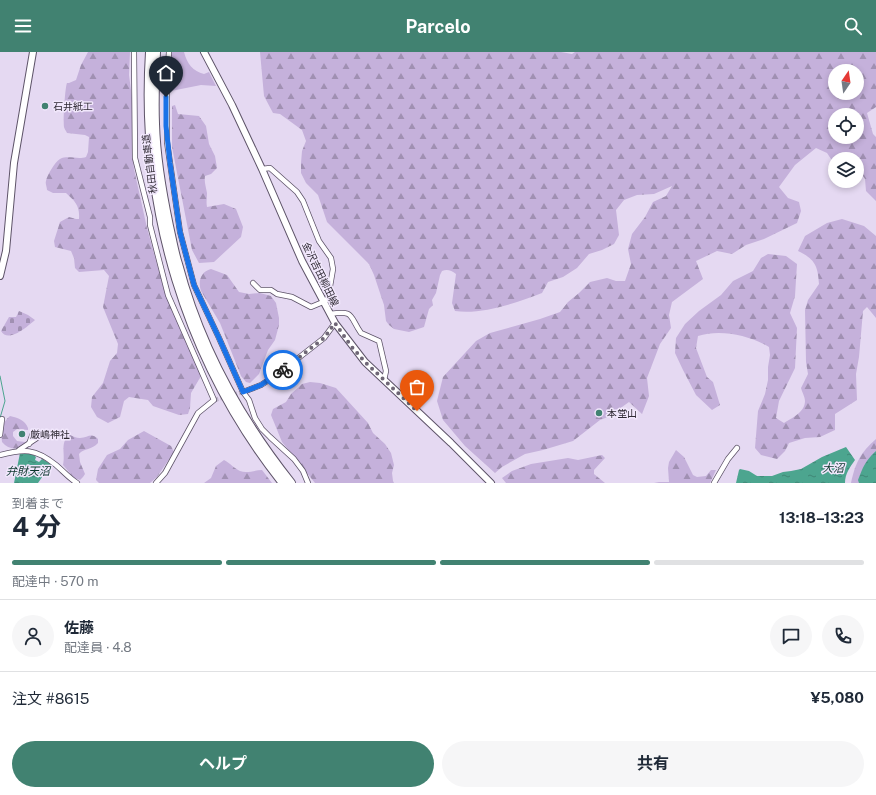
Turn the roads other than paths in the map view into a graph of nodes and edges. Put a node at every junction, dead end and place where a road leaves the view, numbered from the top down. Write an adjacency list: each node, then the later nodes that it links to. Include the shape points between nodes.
1 (33, 52): 8 (main road, via 14,163 6,251)
2 (134, 52): 24 (street, via 135,158 150,225 168,296 214,400 198,413 165,473)
3 (150, 52): 25 (highway, 秋田自動車道, via 148,87 152,163 157,203 172,266 207,361 249,436)
4 (156, 52): 26 (highway, 秋田自動車道, via 154,126 164,203 178,265 212,359 254,432)
5 (169, 52): 14 (street, via 167,142 180,232 194,285)
6 (204, 52): 7 (main road, 金沢吉田柳田線)
7 (262, 169): 10 (main road, 金沢吉田柳田線); 10 (street, via 270,168 303,201 319,241 331,258 333,269 328,298)
8 (0, 276)
9 (253, 283): 10 (street, via 260,290 271,290 292,297 308,306 314,307)
10 (323, 303): 11 (main road, 金沢吉田柳田線)
11 (330, 314): 12 (main road, 金沢吉田柳田線); 13 (street, via 348,313 361,333 380,341 386,371)
12 (335, 323): 13 (main road, 金沢吉田柳田線, via 351,346); 14 (street, via 324,338 278,374 261,385)
13 (384, 380): 28 (main road, 金沢吉田柳田線)
14 (243, 392): 27 (street, via 262,429 294,459)
15 (2, 419): 18 (street)
16 (33, 433): 19 (street)
17 (53, 433): 19 (street, via 40,436)
18 (0, 435)
19 (29, 444): 21 (street)
20 (737, 448): 29 (street)
21 (18, 451): 22 (street); 23 (street, via 33,452 48,459)
22 (0, 455)
23 (77, 483)
24 (156, 483)
25 (283, 483)
26 (291, 483)
27 (308, 483)
28 (491, 483)
29 (714, 483)

